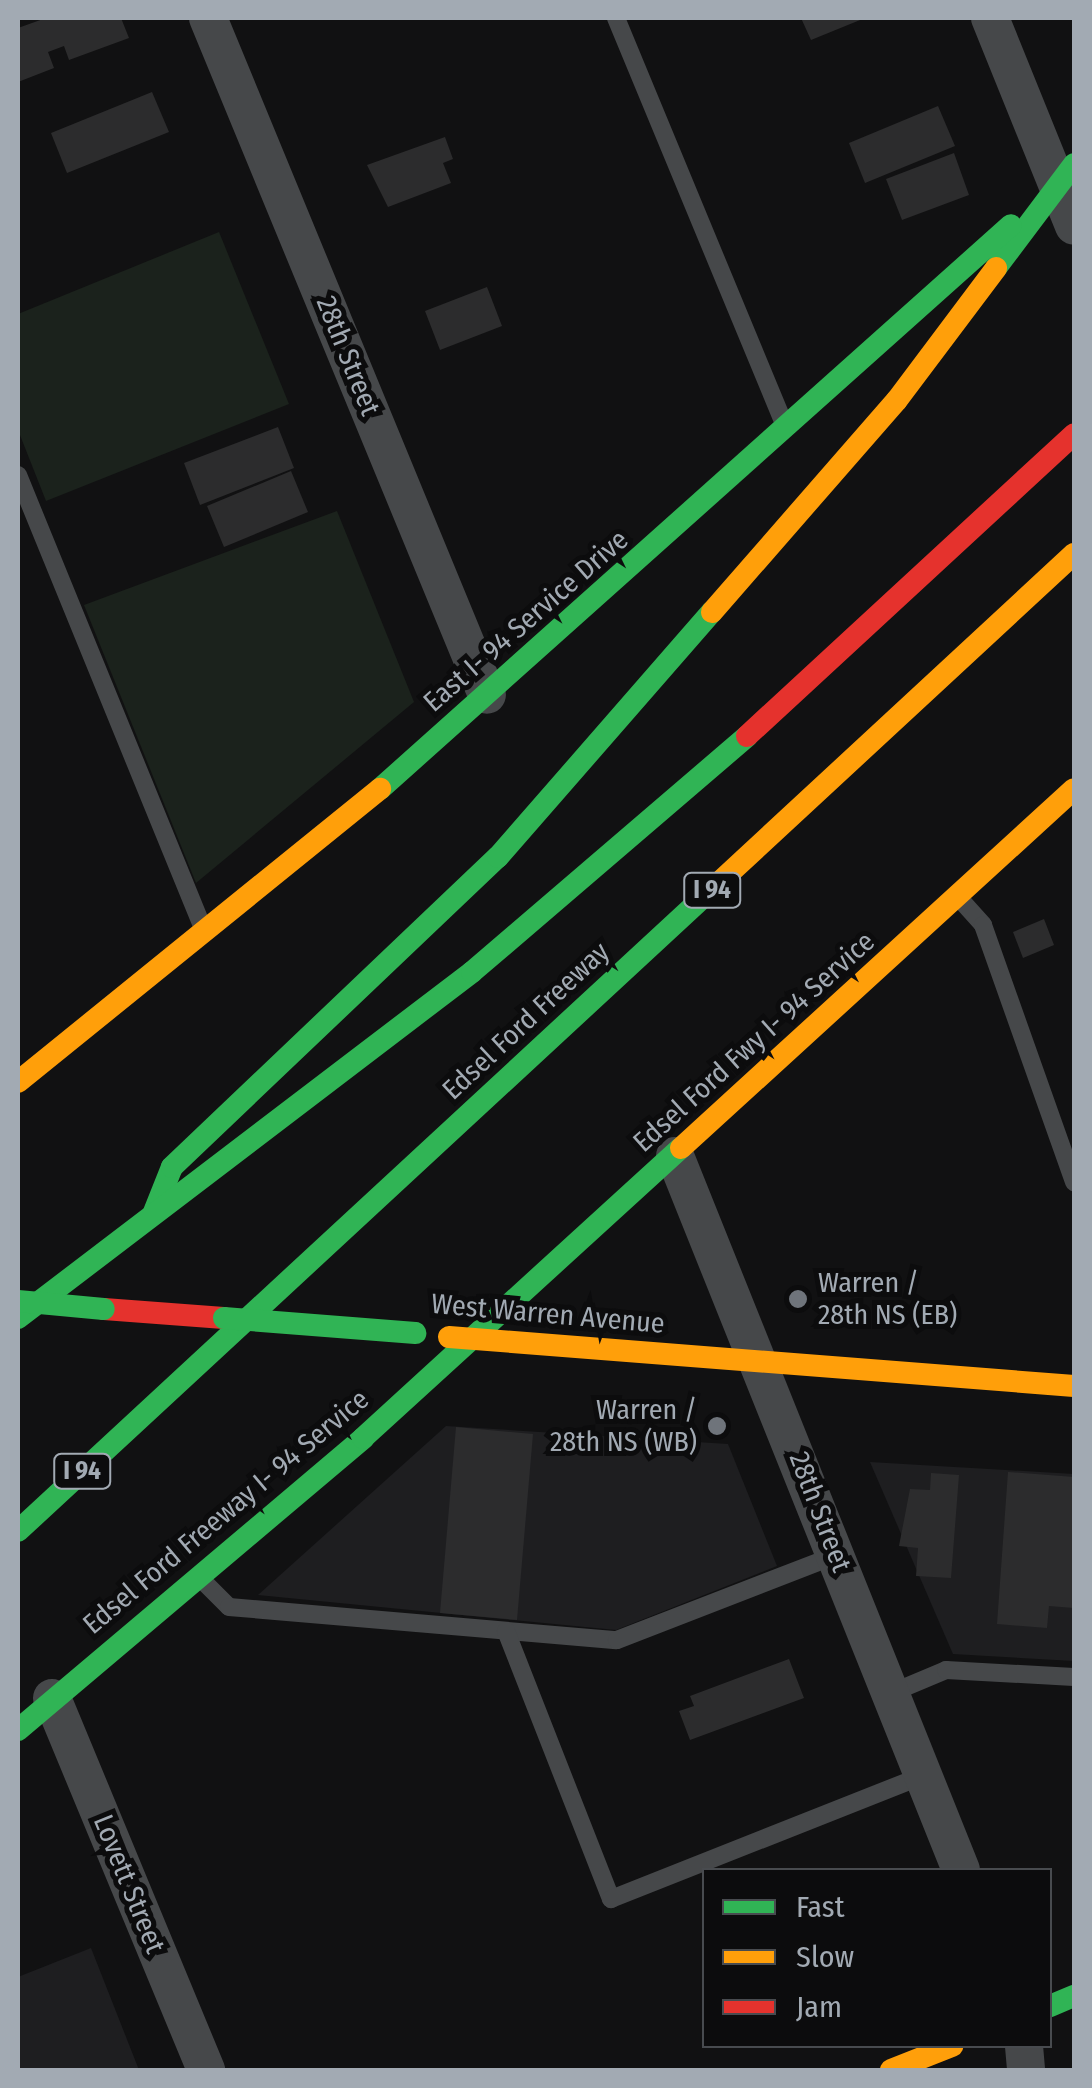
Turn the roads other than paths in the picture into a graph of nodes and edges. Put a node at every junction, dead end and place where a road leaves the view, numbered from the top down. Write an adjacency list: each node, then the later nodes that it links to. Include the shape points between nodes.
1 (208, 18): 10 (street, 28th Street)
2 (616, 18): 6 (lane)
3 (990, 18): 4 (street)
4 (1066, 174): 5 (street); 6 (main road, East I- 94 Service Drive); 17 (main road, via 897,400 511,842 172,1167)
5 (1074, 226)
6 (787, 430): 10 (main road, East I- 94 Service Drive)
7 (1074, 434): 17 (main road, via 670,805 472,972)
8 (18, 475): 13 (lane)
9 (1074, 554): 23 (main road, Edsel Ford Freeway / I 94)
10 (487, 696): 13 (main road, East I- 94 Service Drive)
11 (1074, 789): 12 (main road, Edsel Ford Fwy I- 94 Service)
12 (958, 896): 15 (main road, Edsel Ford Fwy I- 94 Service); 16 (lane, via 983,924)
13 (206, 934): 14 (main road, East I- 94 Service Drive)
14 (18, 1082)
15 (675, 1156): 20 (main road, Edsel Ford Fwy I- 94 Service); 21 (street, 28th Street)
16 (1074, 1182)
17 (154, 1212): 19 (main road)
18 (18, 1302): 20 (main road, West Warren Avenue, bridge)
19 (18, 1318)
20 (472, 1339): 21 (main road, West Warren Avenue); 25 (main road, Edsel Ford Freeway I- 94 Service)
21 (761, 1361): 22 (main road, West Warren Avenue); 24 (street, 28th Street)
22 (1074, 1386)
23 (18, 1531)
24 (836, 1555): 26 (lane, via 617,1640); 28 (street, 28th Street)
25 (198, 1576): 26 (lane, via 229,1606); 29 (main road, Edsel Ford Freeway I- 94 Service)
26 (506, 1631): 31 (lane, via 611,1899)
27 (1074, 1676): 28 (lane, via 946,1670)
28 (890, 1694): 31 (street, 28th Street)
29 (52, 1698): 30 (main road, Edsel Ford Freeway I- 94 Service); 34 (street, Lovett Street)
30 (18, 1730)
31 (922, 1776): 32 (street, 28th Street)
32 (960, 1868)
33 (947, 2048): 35 (main road)
34 (206, 2070)
35 (891, 2070)

